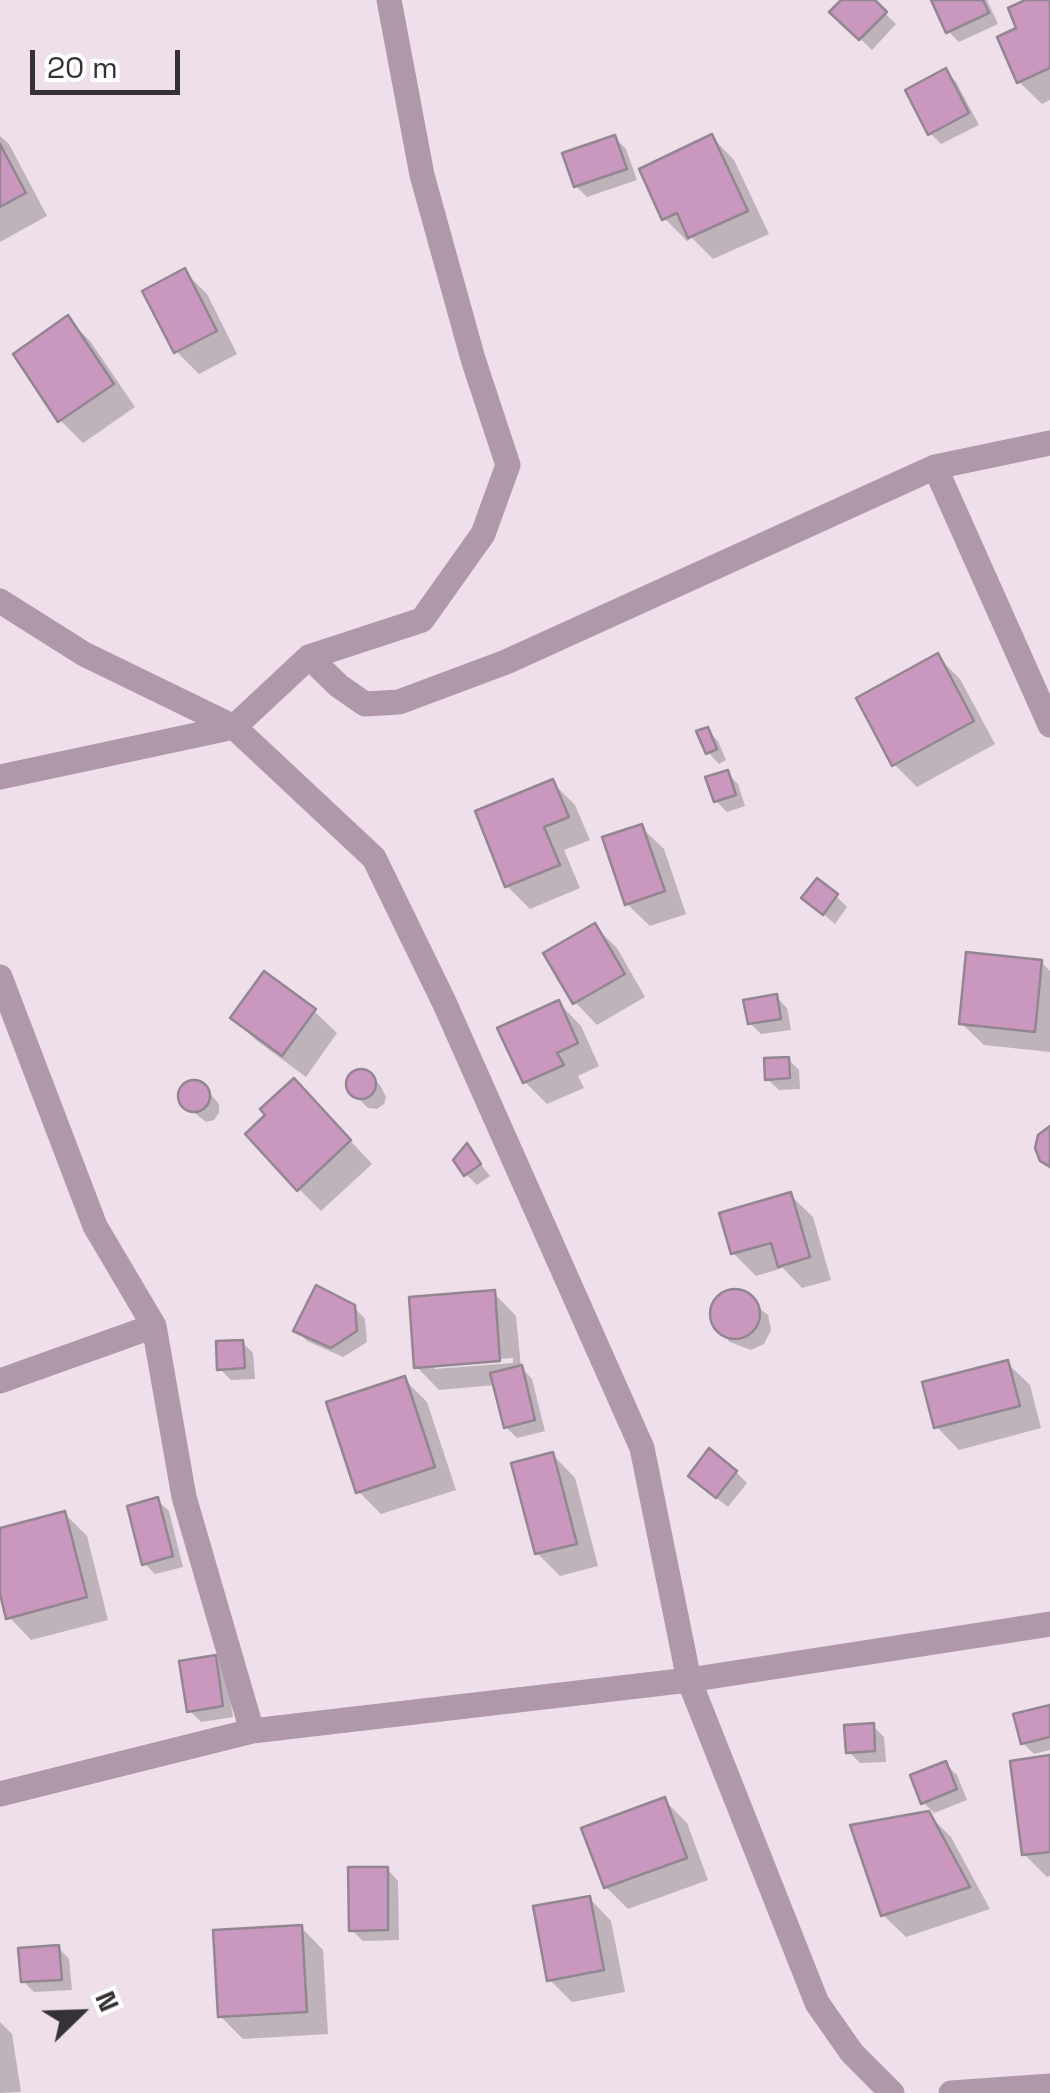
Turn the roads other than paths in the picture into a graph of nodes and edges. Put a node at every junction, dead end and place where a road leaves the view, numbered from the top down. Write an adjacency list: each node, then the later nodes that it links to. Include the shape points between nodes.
1 (390, 0): 5 (street, via 422,175 508,465 483,534 422,620)
2 (1050, 443): 3 (street)
3 (935, 467): 5 (street, via 506,662 398,702 365,704); 6 (street)
4 (0, 601): 7 (street, via 84,654)
5 (308, 657): 7 (street)
6 (1050, 725)
7 (234, 728): 8 (street); 13 (street, via 374,858 444,1002 642,1448)
8 (0, 777)
9 (0, 977): 10 (street, via 95,1226)
10 (154, 1326): 11 (street); 14 (street, via 184,1497)
11 (0, 1381)
12 (1050, 1624): 13 (street)
13 (690, 1680): 14 (street); 17 (street, via 817,2002)
14 (252, 1731): 15 (street)
15 (0, 1794)
16 (1050, 2086): 18 (street)
17 (892, 2093)
18 (951, 2093)

